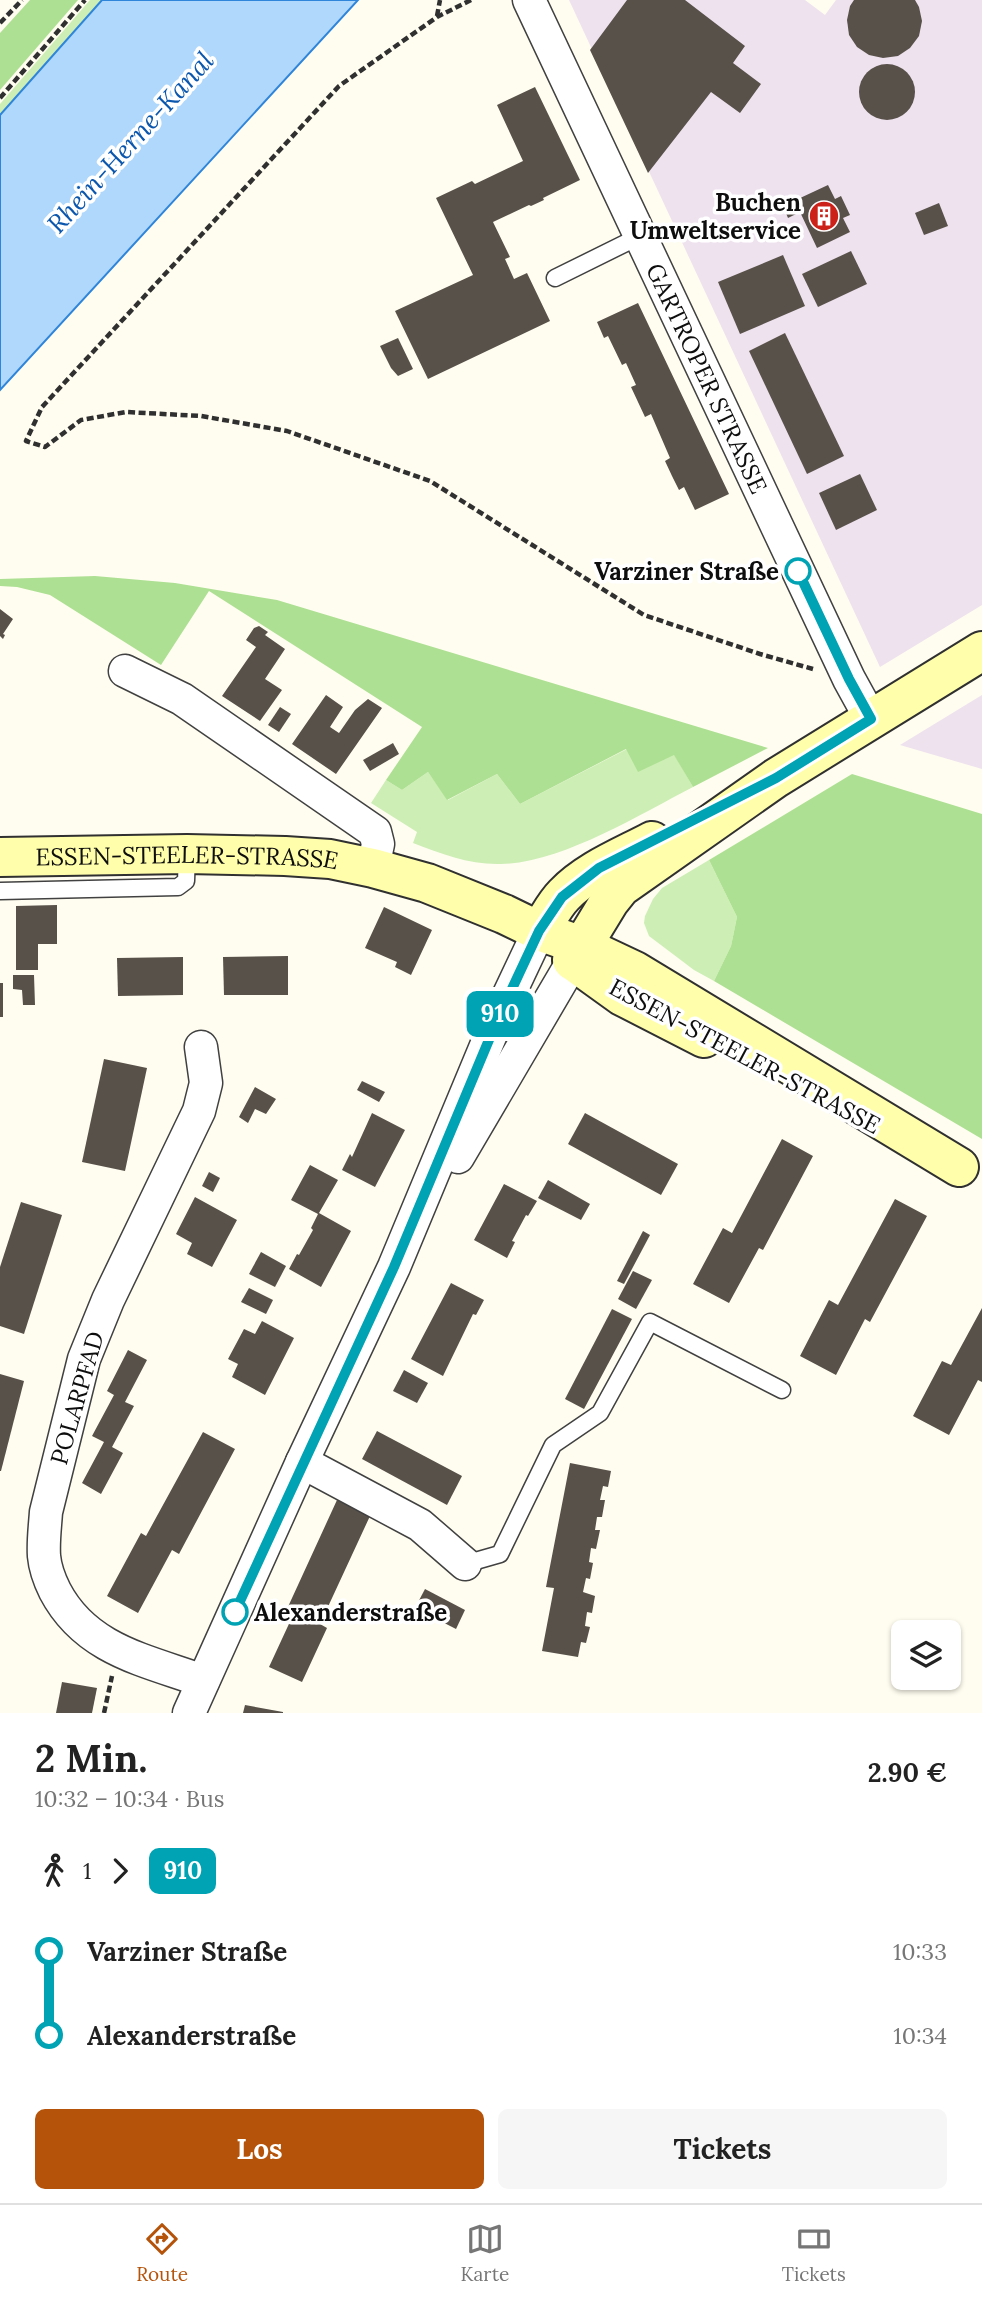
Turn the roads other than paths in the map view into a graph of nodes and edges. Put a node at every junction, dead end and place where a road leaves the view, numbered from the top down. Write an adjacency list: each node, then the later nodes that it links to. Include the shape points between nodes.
1 (529, 0): 2 (street, GARTROPER STRASSE)
2 (640, 236): 3 (lane); 6 (street, GARTROPER STRASSE)
3 (555, 278)
4 (982, 651): 6 (main road)
5 (125, 671): 10 (street, ESSEN-STEELER-STRASSE, via 182,699 375,832 378,844)
6 (871, 719): 7 (main road)
7 (776, 778): 12 (main road, via 599,868 562,897); 13 (main road, via 621,887)
8 (187, 854): 9 (main road, ESSEN-STEELER-STRASSE); 10 (main road, ESSEN-STEELER-STRASSE, via 330,859); 11 (lane, via 186,881 178,887)
9 (0, 857)
10 (373, 868): 12 (main road, ESSEN-STEELER-STRASSE, via 427,883)
11 (0, 891)
12 (539, 931): 13 (main road, ESSEN-STEELER-STRASSE); 16 (street)
13 (578, 954): 15 (main road, ESSEN-STEELER-STRASSE, via 655,982); 16 (street)
14 (201, 1047): 20 (street, POLARPFAD, via 206,1083 199,1111 101,1297 46,1512 44,1559 65,1609 86,1632 117,1650)
15 (971, 1173)
16 (394, 1267): 18 (street)
17 (782, 1390): 19 (lane, via 650,1322 600,1413 553,1445 500,1554)
18 (302, 1462): 19 (street, via 420,1525); 20 (street)
19 (465, 1564)
20 (203, 1681): 21 (street)
21 (189, 1713)

